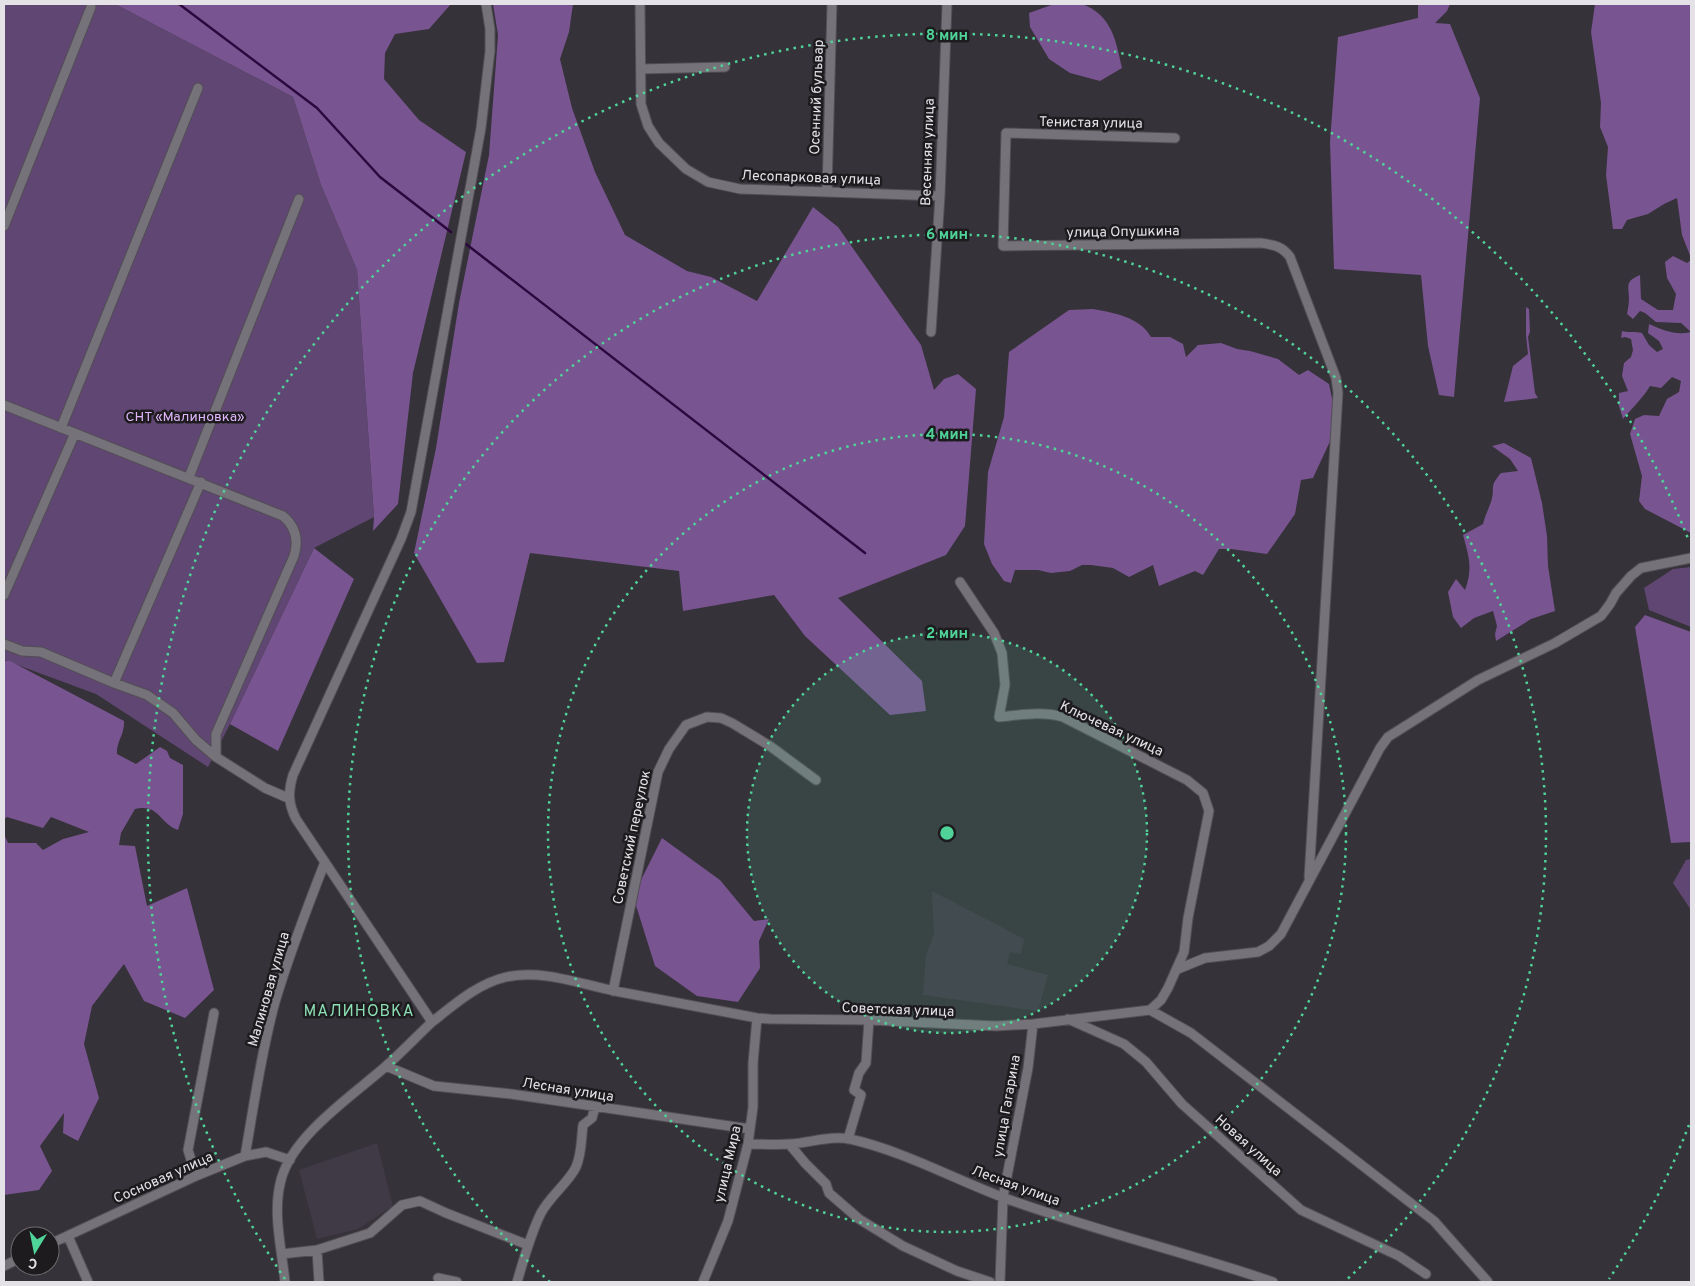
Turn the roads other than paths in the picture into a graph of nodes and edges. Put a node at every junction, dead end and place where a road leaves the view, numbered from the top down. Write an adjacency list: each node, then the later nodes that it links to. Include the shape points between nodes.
1 (486, 4): 28 (street, via 490,52 481,128 412,512 293,775)
2 (640, 4): 7 (street, Лесопарковая улица)
3 (832, 4): 10 (street, Осенний бульвар)
4 (946, 4): 11 (street, Весенняя улица)
5 (91, 7): 13 (street)
6 (725, 67): 7 (street)
7 (641, 69): 10 (street, Лесопарковая улица, via 641,104 648,126 659,143 686,169 708,182 740,189)
8 (198, 88): 17 (street)
9 (1175, 138): 14 (street, Тенистая улица, via 1006,133)
10 (827, 191): 11 (street, Лесопарковая улица)
11 (940, 196): 15 (street, Весенняя улица)
12 (299, 199): 19 (street)
13 (4, 226)
14 (1003, 246): 30 (street, улица Опушкина, via 1244,243 1275,245 1290,257 1336,378 1338,393)
15 (931, 332)
16 (4, 405): 17 (street)
17 (61, 428): 18 (street)
18 (75, 433): 19 (street); 23 (street)
19 (189, 477): 20 (street)
20 (201, 482): 25 (street); 26 (street, via 283,516 291,523 297,542 285,578 220,722 216,734)
21 (1691, 558): 30 (street, via 1641,568 1616,593 1601,616 1555,643 1478,680 1388,737)
22 (960, 582): 31 (street, Ключевая улица, via 994,633 1002,653 1005,685 999,717 1035,714 1063,717 1187,780 1203,793 1209,811 1184,952)
23 (4, 595)
24 (4, 644): 25 (street, via 41,652)
25 (114, 683): 26 (street, via 147,695 174,713 196,740)
26 (216, 757): 28 (street, via 265,788)
27 (816, 780): 32 (street, Советский переулок, via 770,746 721,718 707,717 686,725 669,748 658,772)
28 (288, 798): 29 (street, via 296,819)
29 (325, 862): 38 (street); 46 (street, Малиновая улица, via 275,1003)
30 (1309, 878): 31 (street, via 1281,934 1269,946 1258,952 1205,958)
31 (1178, 969): 33 (street, via 1161,1000)
32 (614, 991): 35 (street, Советская улица); 38 (street, Советская улица, via 542,975 520,974 472,990)
33 (1150, 1010): 36 (street, Советская улица); 66 (street, via 1191,1033 1434,1221)
34 (214, 1013): 48 (street, via 188,1150)
35 (757, 1018): 37 (street, Советская улица); 42 (street, улица Мира)
36 (1068, 1018): 39 (street, Советская улица); 55 (street, Новая улица, via 1124,1044 1146,1062 1182,1104 1301,1210 1399,1256)
37 (869, 1020): 39 (street, Советская улица, via 982,1026); 43 (street, via 866,1064 859,1073 854,1090 861,1095)
38 (432, 1022): 40 (street, Советская улица)
39 (1033, 1024): 49 (street, улица Гагарина, via 1028,1068)
40 (386, 1066): 41 (street, Лесная улица, via 434,1086); 47 (street, Советская улица, via 317,1125)
41 (595, 1107): 42 (street, Лесная улица); 52 (street, via 592,1118 583,1125 581,1153 575,1169 549,1200)
42 (750, 1130): 44 (street, улица Мира)
43 (848, 1139): 45 (street, Лесная улица); 49 (street, Лесная улица, via 899,1154)
44 (748, 1144): 45 (street, Лесная улица); 62 (street, улица Мира, via 728,1220)
45 (790, 1144): 63 (street, via 826,1184 829,1193 859,1219 904,1246 957,1271)
46 (245, 1156): 47 (street, Сосновая улица, via 266,1152); 48 (street, Сосновая улица)
47 (290, 1160): 54 (street, Советская улица, via 281,1180 277,1211)
48 (196, 1176): 50 (street, Сосновая улица)
49 (1003, 1197): 64 (street, улица Гагарина); 65 (street, Лесная улица)
50 (68, 1236): 51 (street, Сосновая улица); 57 (street)
51 (60, 1240)
52 (528, 1245): 53 (street, via 420,1200 402,1205 370,1234); 61 (street)
53 (317, 1250): 54 (street); 59 (street)
54 (282, 1254): 58 (street, Советская улица)
55 (1426, 1274)
56 (438, 1278): 60 (street)
57 (88, 1282)
58 (285, 1282)
59 (319, 1282)
60 (457, 1282)
61 (517, 1282)
62 (703, 1282)
63 (990, 1282)
64 (1000, 1282)
65 (1273, 1282)
66 (1488, 1282)

